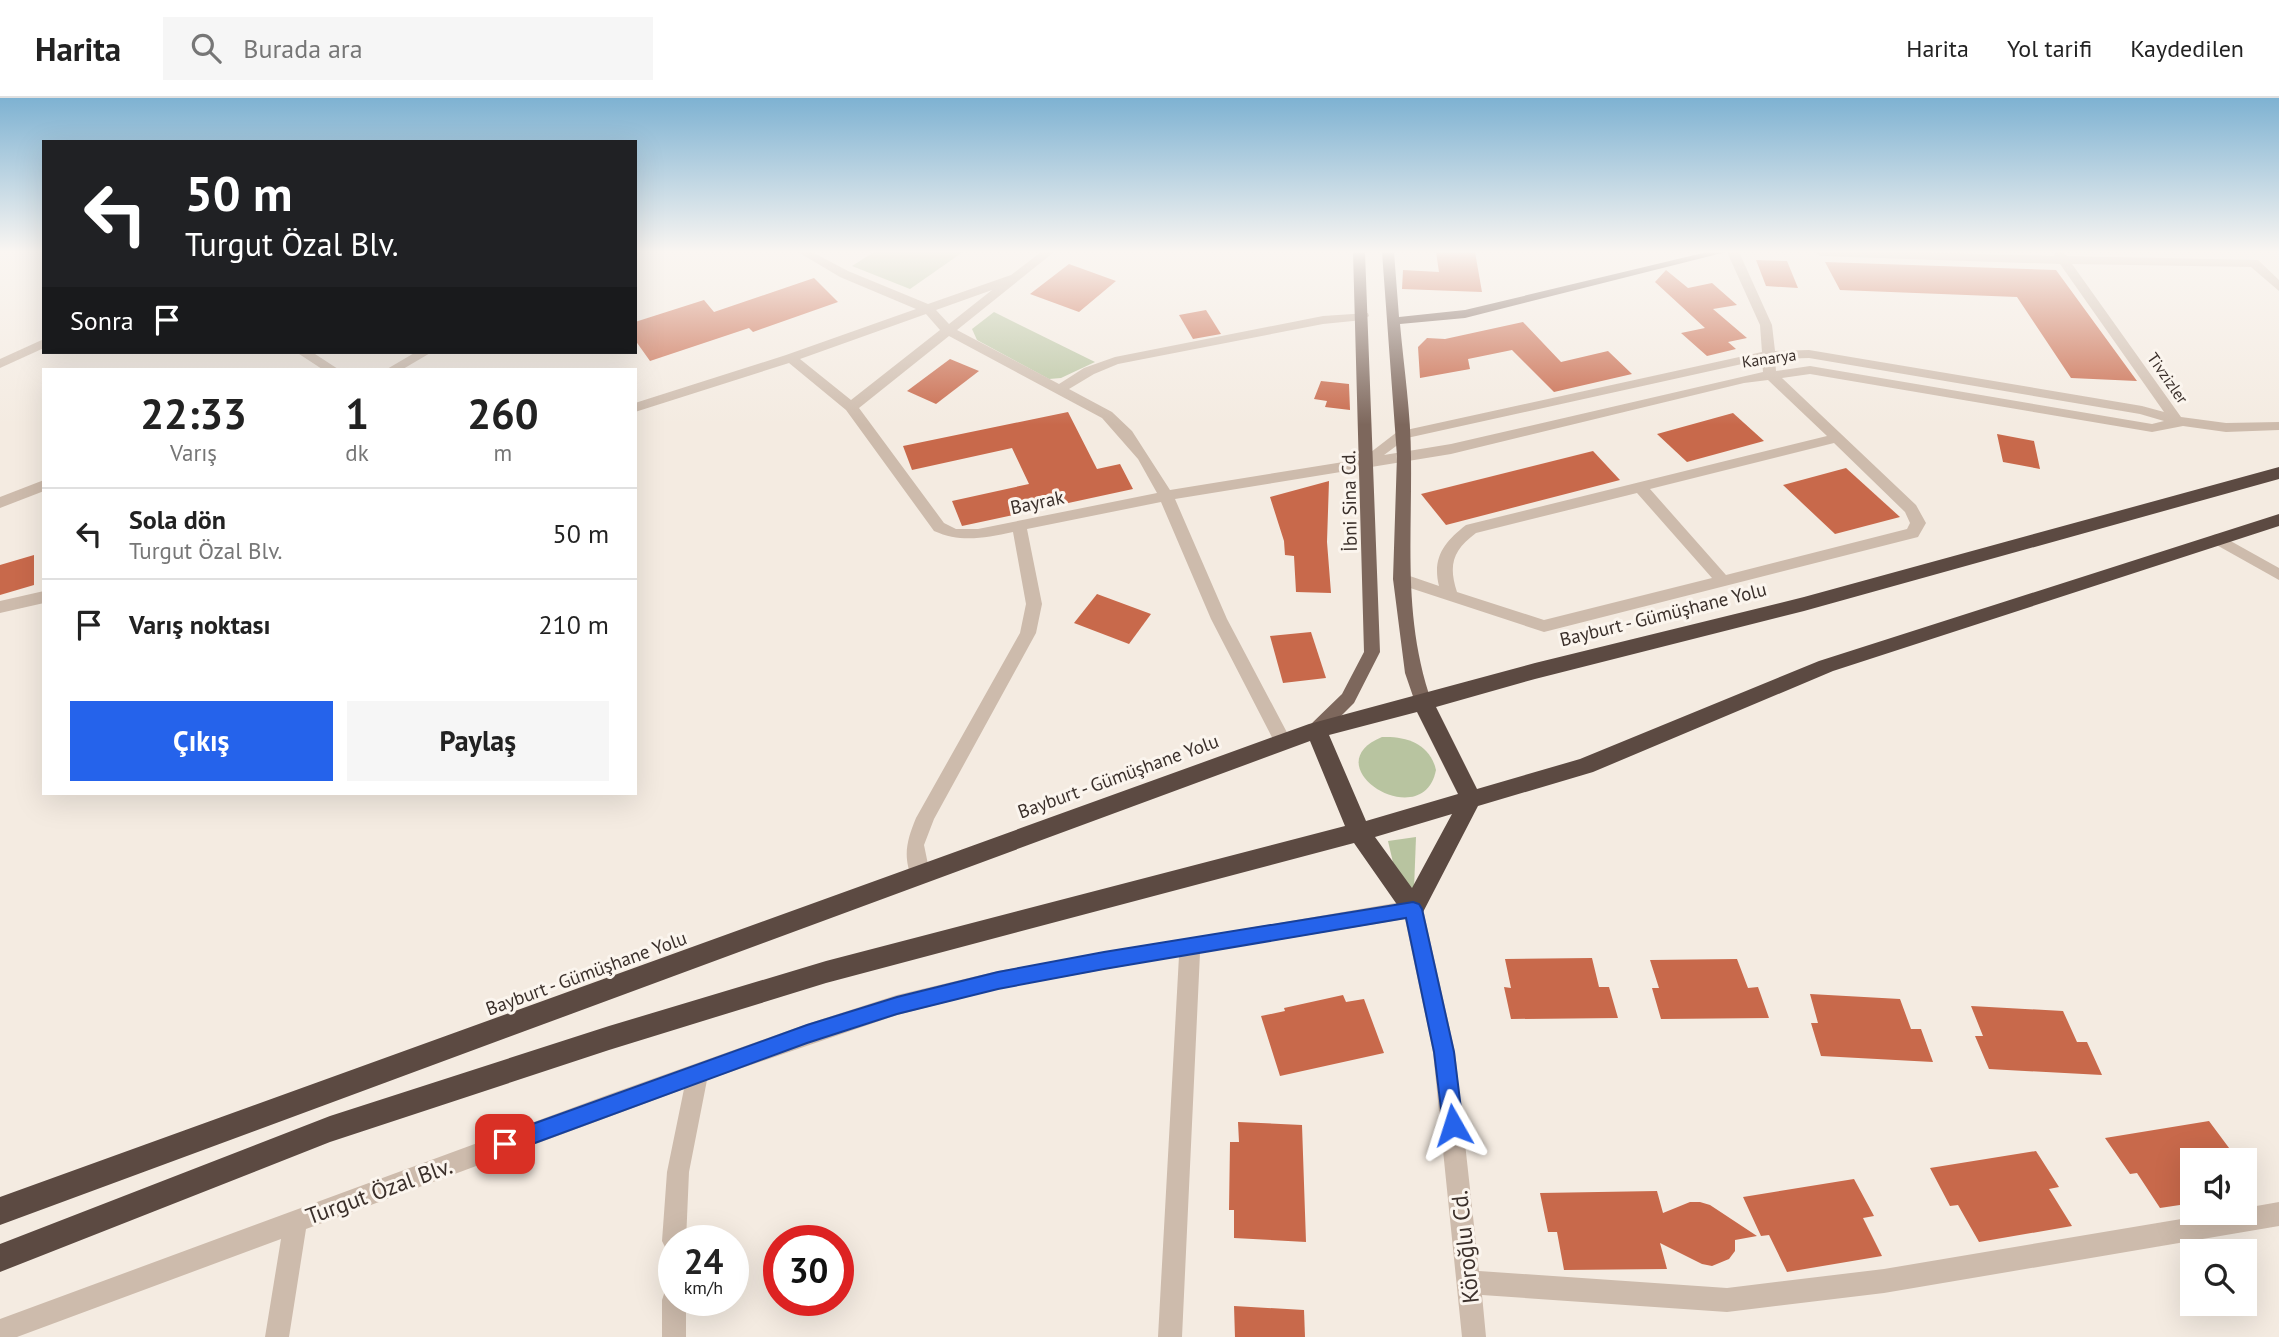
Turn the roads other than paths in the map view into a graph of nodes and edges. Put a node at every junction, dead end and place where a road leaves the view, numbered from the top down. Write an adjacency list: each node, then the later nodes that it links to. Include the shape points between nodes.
1 (926, 310): 16 (street)
2 (929, 310): 11 (street)
3 (972, 310): 11 (street)
4 (1363, 310): 9 (main road, İbni Sina Cd.)
5 (1393, 310): 10 (main road)
6 (1482, 310): 10 (main road)
7 (1759, 310): 15 (street, via 1766,326)
8 (2098, 310): 24 (street, Tivzizler)
9 (1363, 316): 21 (street, via 1115,361); 29 (main road, İbni Sina Cd.)
10 (1394, 321): 26 (main road)
11 (947, 330): 21 (street); 23 (street)
12 (42, 343): 17 (street)
13 (306, 354): 18 (street)
14 (421, 354): 19 (street)
15 (1767, 355): 20 (street); 24 (street, via 1809,354 2142,410); 26 (street)
16 (791, 358): 22 (street); 23 (street, Bayrak)
17 (0, 365)
18 (329, 368)
19 (396, 368)
20 (1770, 374): 24 (street, Kanarya, via 1810,370 2152,428); 27 (street); 28 (street, Kanarya)
21 (1059, 390): 33 (street, via 1119,425)
22 (637, 407)
23 (851, 407): 36 (street, Bayrak, via 939,527 954,534 978,534)
24 (2178, 423): 25 (street, via 2225,428)
25 (2279, 426)
26 (1402, 435): 28 (main road); 29 (street)
27 (1837, 438): 32 (street); 40 (street, via 1911,509 1918,523 1913,533)
28 (1404, 456): 29 (street, Kanarya); 39 (main road)
29 (1367, 462): 33 (street, Bayrak); 45 (main road, İbni Sina Cd., via 1372,652 1348,698)
30 (2279, 473): 44 (highway, Bayburt - Gümüşhane Yolu, via 1804,604 1535,670)
31 (42, 486): 34 (street)
32 (1640, 487): 40 (street); 41 (street, via 1471,530 1456,540 1445,558 1442,573)
33 (1165, 496): 36 (street, Bayrak); 46 (street, via 1220,619)
34 (0, 503)
35 (2279, 520): 37 (highway)
36 (1019, 525): 49 (street, via 1034,604 1028,633 925,818 915,845)
37 (2218, 540): 38 (street); 47 (highway, via 1826,666 1585,766)
38 (2279, 575)
39 (1401, 579): 41 (street); 44 (main road, via 1413,673)
40 (1723, 581): 41 (street, via 1544,626 1503,616)
41 (1450, 594)
42 (42, 597): 43 (street)
43 (0, 607)
44 (1423, 704): 45 (highway, Bayburt - Gümüşhane Yolu); 47 (highway)
45 (1316, 730): 46 (highway, Bayburt - Gümüşhane Yolu); 48 (highway)
46 (1283, 742): 49 (highway, Bayburt - Gümüşhane Yolu)
47 (1471, 799): 48 (highway); 50 (highway)
48 (1359, 832): 50 (highway); 57 (highway, via 826,972 622,1034 330,1129)
49 (920, 874): 53 (highway, Bayburt - Gümüşhane Yolu)
50 (1413, 909): 51 (street, Turgut Özal Blv.); 58 (street, Köroğlu Cd., via 1444,1052)
51 (1190, 946): 52 (street, Turgut Özal Blv., via 998,980 897,1005); 63 (street)
52 (698, 1073): 55 (street, Turgut Özal Blv.); 56 (street, via 678,1172)
53 (0, 1211)
54 (2279, 1214): 58 (street, via 1884,1282 1727,1300)
55 (295, 1222): 60 (street, Turgut Özal Blv.); 61 (street)
56 (675, 1225)
57 (0, 1258)
58 (1469, 1282): 64 (street, Köroğlu Cd.)
59 (674, 1316): 62 (street)
60 (0, 1331)
61 (277, 1337)
62 (674, 1337)
63 (1170, 1337)
64 (1474, 1337)

